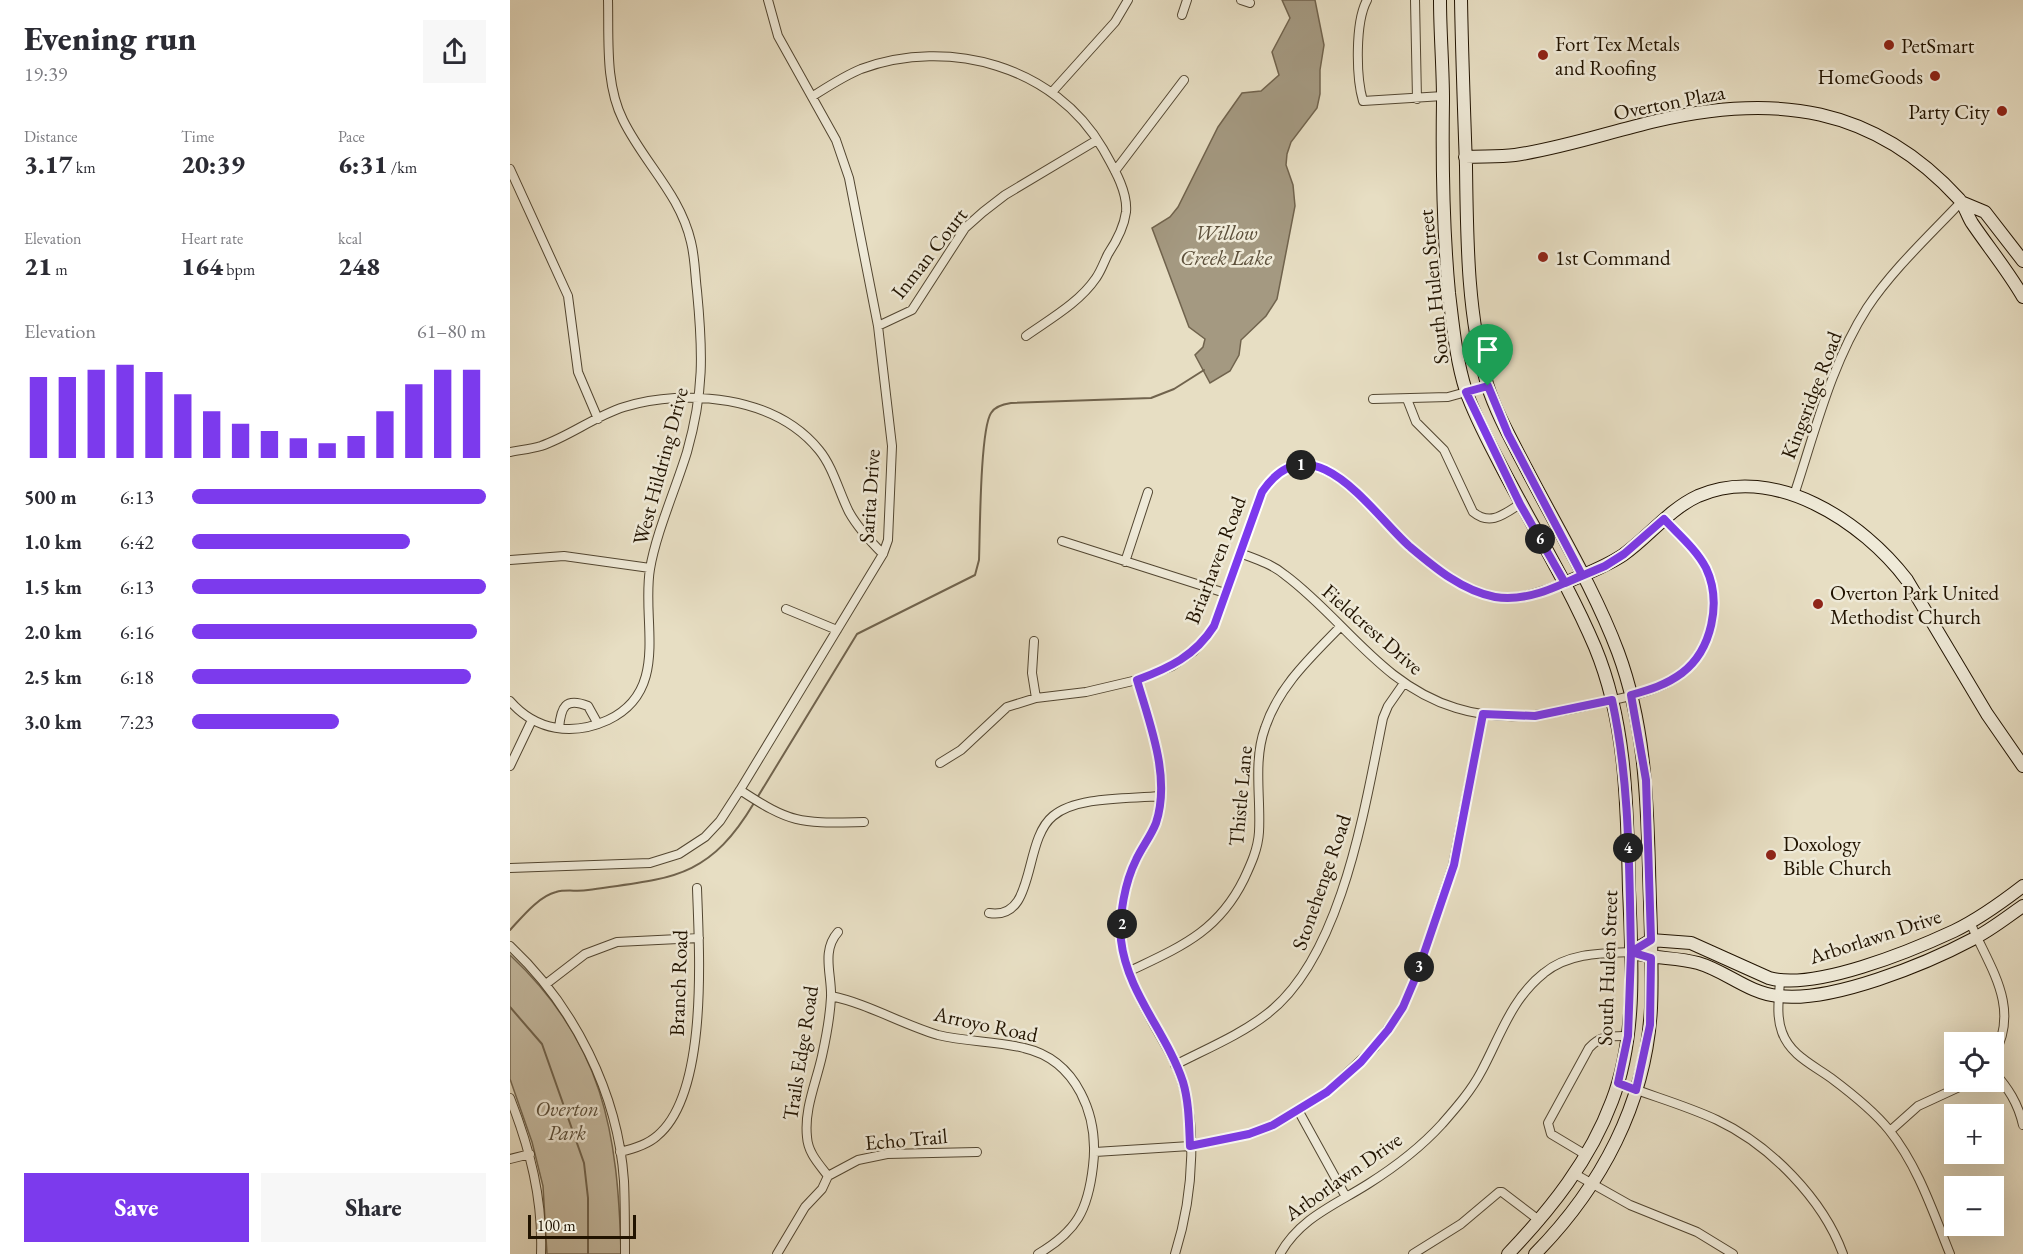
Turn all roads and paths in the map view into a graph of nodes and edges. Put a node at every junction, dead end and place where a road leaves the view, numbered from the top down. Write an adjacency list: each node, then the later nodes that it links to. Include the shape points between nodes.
1 (608, 0): 26 (street, West Hildring Drive, via 615,98 630,133 675,200 692,244 700,324)
2 (768, 0): 12 (street, Sarita Drive, via 789,61)
3 (1128, 0): 11 (street, via 1115,22)
4 (1187, 0): 9 (street)
5 (1367, 0): 14 (street, via 1359,25 1363,101)
6 (1415, 0): 14 (street)
7 (1440, 0): 13 (main road, South Hulen Street)
8 (1461, 0): 16 (main road, South Hulen Street)
9 (1182, 15)
10 (1184, 80): 18 (street)
11 (1053, 91): 12 (street, via 1021,75 975,60 930,56 908,57 861,69); 15 (street)
12 (813, 96): 22 (street, Sarita Drive, via 844,158)
13 (1443, 96): 14 (street); 25 (main road, South Hulen Street, via 1444,244 1452,321)
14 (1417, 99)
15 (1097, 140): 18 (street); 22 (street, Inman Court, via 983,212 965,228 912,310)
16 (1465, 157): 19 (main road, Overton Plaza, via 1533,152 1694,113 1752,108 1791,110 1833,116 1878,134 1910,155); 24 (main road, South Hulen Street, via 1473,326)
17 (510, 169): 29 (street, via 568,296 578,372)
18 (1115, 171): 23 (street, via 1126,212 1096,278 1083,293)
19 (1961, 202): 20 (main road, Overton Plaza, via 1985,212); 21 (main road, Overton Plaza); 32 (street, Kingsridge Road, via 1866,310 1834,373)
20 (2023, 261)
21 (2023, 297)
22 (878, 326): 37 (street, Sarita Drive, via 892,446 888,540)
23 (1026, 336)
24 (1488, 386): 25 (street); 41 (main road, South Hulen Street, via 1508,434)
25 (1466, 392): 28 (street); 33 (main road, South Hulen Street)
26 (700, 398): 29 (street, via 647,402); 37 (street, via 755,408 777,418 818,448 857,526); 40 (street, West Hildring Drive)
27 (1373, 399): 28 (street)
28 (1407, 399): 33 (street, via 1416,422 1444,450 1473,512 1490,520)
29 (597, 419): 30 (street, via 541,446)
30 (510, 452)
31 (1148, 492): 39 (street)
32 (1794, 495): 34 (main road, Briarhaven Road, via 1760,488 1726,489 1698,496); 60 (main road, Briarhaven Road, via 1864,534 1895,564)
33 (1520, 504): 42 (main road, South Hulen Street)
34 (1664, 519): 41 (main road, Briarhaven Road, via 1624,554); 50 (street, Fieldcrest Drive, via 1705,568 1712,588 1713,617 1703,647 1689,667 1668,683)
35 (1062, 541): 39 (street)
36 (1240, 553): 42 (street, Briarhaven Road, via 1269,482 1286,469 1310,465 1335,475 1351,487 1408,545 1466,588 1495,597 1522,597); 43 (street, Briarhaven Road); 45 (street, Fieldcrest Drive, via 1284,573)
37 (883, 554): 46 (street, Sarita Drive)
38 (510, 560): 40 (street, via 564,556)
39 (1125, 562): 43 (street)
40 (650, 568): 56 (street, West Hildring Drive, via 650,655 646,678 628,705)
41 (1582, 575): 42 (main road, Briarhaven Road); 50 (main road, South Hulen Street, via 1619,654)
42 (1565, 583): 52 (main road, South Hulen Street, via 1596,651)
43 (1225, 593): 48 (street, Briarhaven Road, via 1205,641 1172,666)
44 (786, 609): 46 (street)
45 (1340, 627): 49 (street, Fieldcrest Drive); 77 (street, Thistle Lane, via 1293,675 1274,703 1263,730 1259,834 1238,891 1222,914 1197,937)
46 (837, 630): 61 (street, Sarita Drive)
47 (1034, 641): 51 (street, via 1032,673)
48 (1137, 680): 51 (street, Briarhaven Road); 62 (street, via 1157,751)
49 (1404, 683): 54 (street, Fieldcrest Drive, via 1443,704); 84 (street, Stonehenge Road, via 1383,718 1361,823 1335,907 1306,972 1269,1013)
50 (1631, 695): 52 (street, Fieldcrest Drive); 73 (main road, South Hulen Street, via 1646,780)
51 (1036, 698): 58 (street, Briarhaven Road, via 1007,707 961,750)
52 (1612, 700): 54 (street, Fieldcrest Drive, via 1535,716); 75 (main road, South Hulen Street, via 1626,792)
53 (510, 701): 55 (street)
54 (1483, 714): 90 (street, via 1454,865 1403,1007 1361,1062 1327,1092)
55 (532, 720): 57 (street, West Hildring Drive); 59 (street)
56 (598, 724): 57 (street, West Hildring Drive); 57 (street, via 588,705 579,702 567,704 561,710)
57 (559, 728)
58 (940, 763)
59 (510, 766)
60 (2023, 766)
61 (743, 792): 63 (street, via 785,818 802,822); 64 (street, Sarita Drive, via 705,837 672,857 639,864)
62 (1160, 796): 68 (street, via 1080,803 1052,816 1035,840 1017,904 1004,914); 77 (street, via 1155,824 1136,860 1124,904 1121,937)
63 (864, 822)
64 (510, 868)
65 (2023, 886): 69 (main road, Arborlawn Drive)
66 (697, 888): 71 (street, Branch Road)
67 (2023, 906): 72 (main road, Arborlawn Drive)
68 (989, 913)
69 (1970, 922): 72 (street); 78 (main road, Arborlawn Drive, via 1854,968 1826,976)
70 (838, 932): 80 (street, Trails Edge Road, via 828,953)
71 (699, 938): 79 (street, via 617,942 585,954); 94 (street, Branch Road, via 698,1023 677,1109 649,1143)
72 (1976, 938): 81 (main road, Arborlawn Drive, via 1860,985 1802,997); 82 (street, via 2003,994)
73 (1651, 940): 75 (main road); 76 (main road, South Hulen Street); 78 (main road, Arborlawn Drive, via 1691,943)
74 (510, 946): 79 (street)
75 (1631, 952): 76 (main road, Arborlawn Drive); 83 (main road, South Hulen Street); 103 (street, Arborlawn Drive, via 1602,952 1574,958 1539,977 1516,1002 1479,1076 1443,1123 1408,1156)
76 (1651, 958): 81 (main road, Arborlawn Drive, via 1702,964 1750,988); 87 (main road, South Hulen Street, via 1650,1025)
77 (1130, 970): 84 (street)
78 (1780, 981): 81 (street)
79 (546, 984): 94 (street, via 569,1017 597,1072)
80 (831, 996): 96 (street, Arroyo Road, via 874,1008 926,1031 974,1042 1023,1047 1051,1058 1073,1081 1087,1104); 101 (street, Trails Edge Road, via 822,1056 806,1113 811,1153)
81 (1779, 997): 92 (street, via 1782,1032 1796,1054 1833,1079)
82 (2001, 1032)
83 (1628, 1036): 85 (main road, South Hulen Street); 98 (street, via 1608,1035 1589,1048 1548,1123 1551,1134)
84 (1175, 1065): 93 (street, via 1183,1083)
85 (1618, 1083): 87 (street); 98 (main road, South Hulen Street)
86 (2004, 1085): 91 (street, via 2020,1110)
87 (1636, 1090): 102 (main road, South Hulen Street, via 1618,1138); 115 (street, via 1719,1121 1762,1148 1810,1196 1832,1228)
88 (1948, 1092): 92 (street, via 1918,1106)
89 (510, 1098): 97 (street)
90 (1298, 1110): 93 (street, via 1249,1134); 103 (street)
91 (2023, 1125)
92 (1890, 1131): 116 (street, via 1926,1194)
93 (1190, 1146): 96 (street); 109 (street, via 1189,1203)
94 (620, 1152): 106 (street)
95 (977, 1152): 101 (street, Echo Trail, via 868,1156)
96 (1095, 1152): 108 (street, Arroyo Road, via 1086,1205 1076,1224)
97 (530, 1154): 99 (street); 105 (street, via 538,1193)
98 (1586, 1155): 100 (main road, South Hulen Street)
99 (510, 1159)
100 (1575, 1174): 102 (street); 104 (main road, South Hulen Street)
101 (828, 1176): 107 (street, Echo Trail)
102 (1593, 1184): 113 (main road, South Hulen Street); 114 (street, via 1629,1205 1697,1232)
103 (1346, 1197): 110 (street, Arborlawn Drive, via 1303,1223)
104 (1540, 1221): 111 (street, via 1499,1192 1461,1224); 112 (main road, South Hulen Street)
105 (542, 1254)
106 (625, 1254)
107 (777, 1254)
108 (1038, 1254)
109 (1175, 1254)
110 (1280, 1254)
111 (1413, 1254)
112 (1508, 1254)
113 (1535, 1254)
114 (1733, 1254)
115 (1843, 1254)
116 (1950, 1254)

